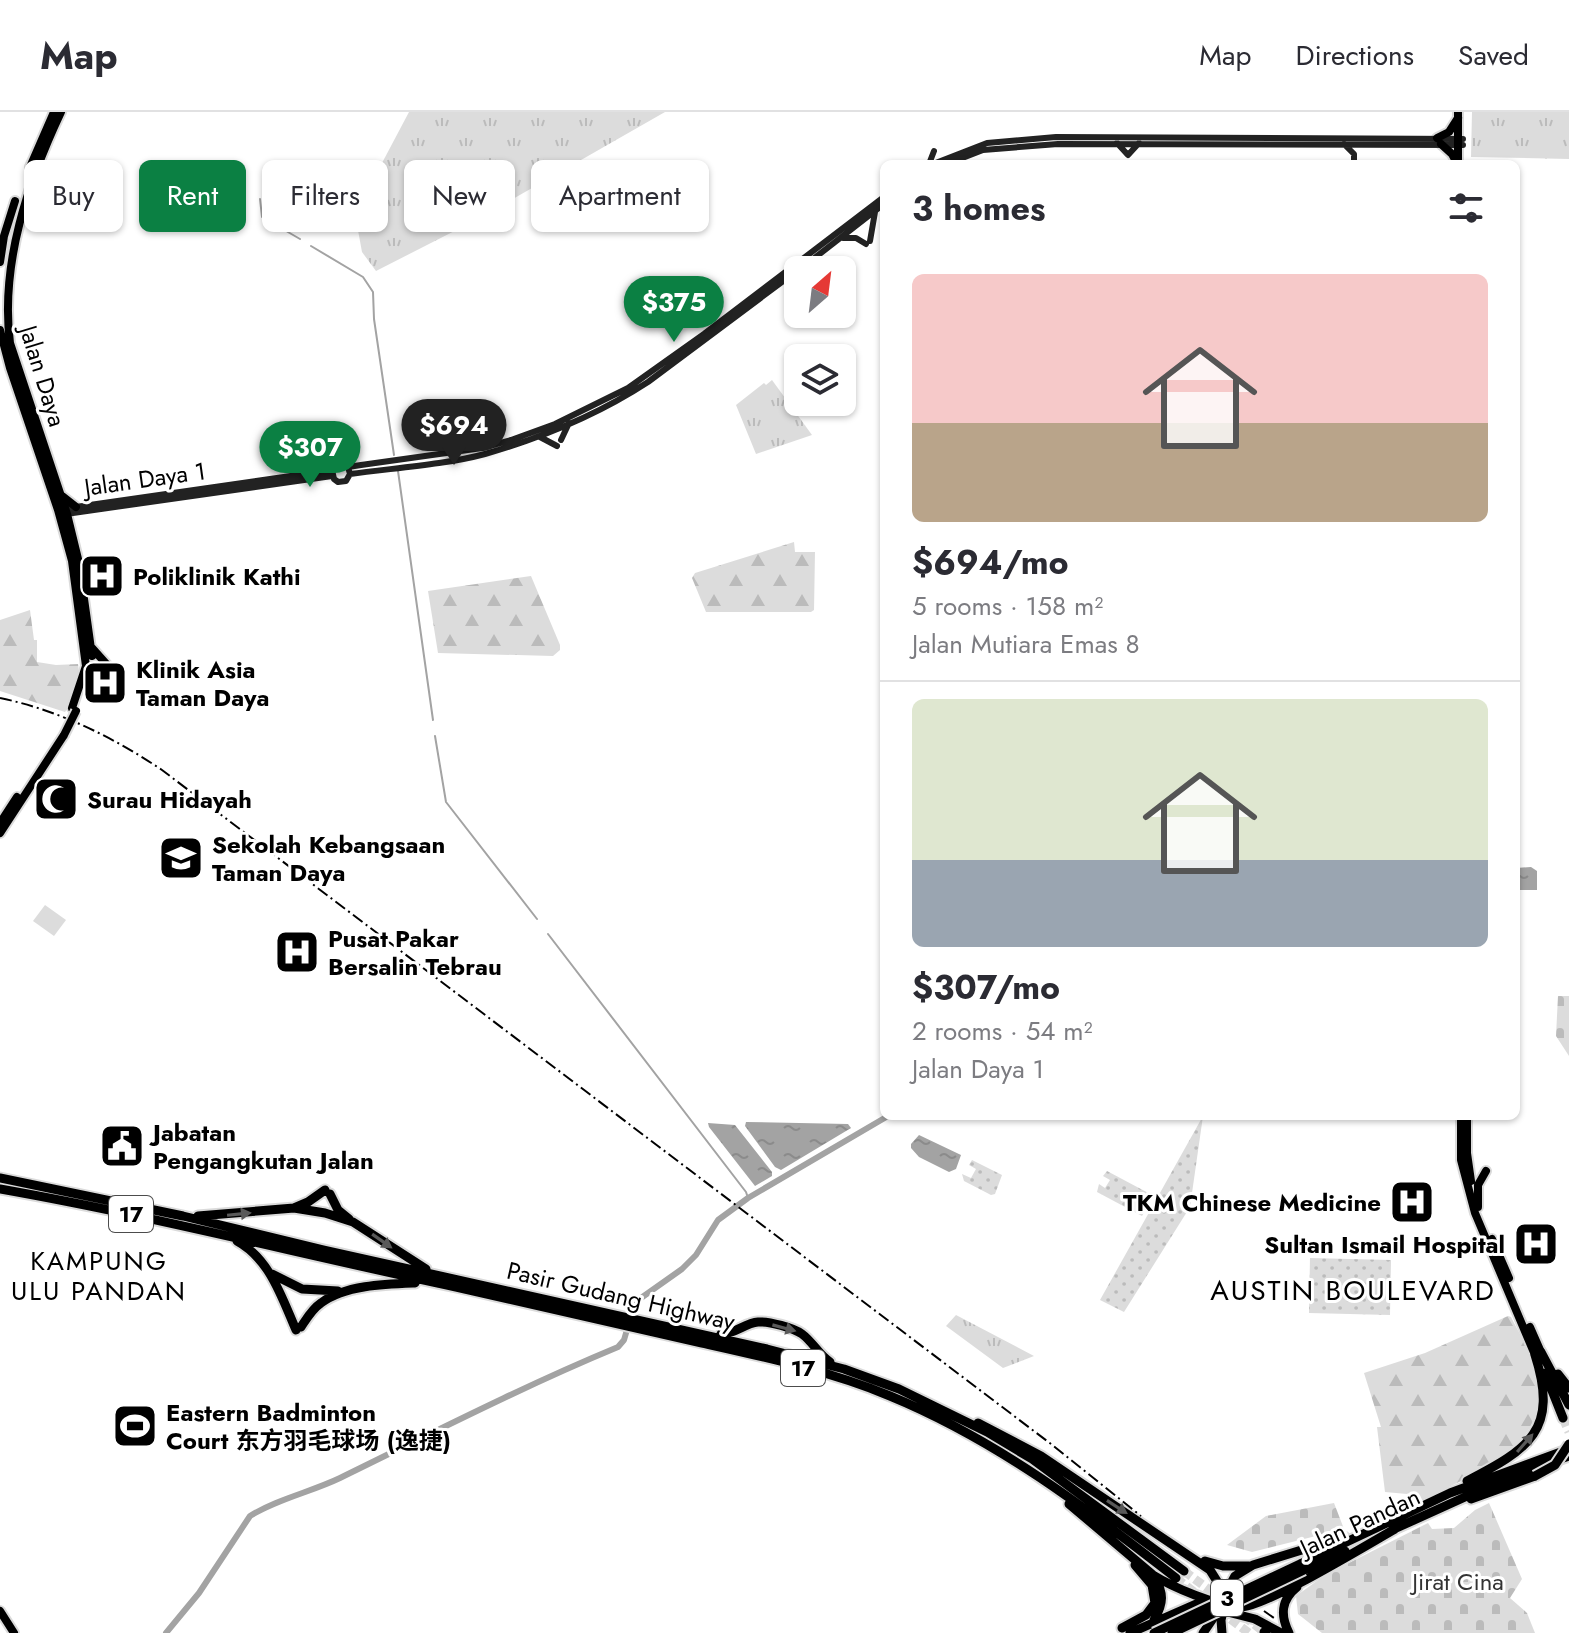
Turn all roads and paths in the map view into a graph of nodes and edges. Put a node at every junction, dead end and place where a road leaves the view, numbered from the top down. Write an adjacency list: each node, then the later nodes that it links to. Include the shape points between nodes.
1 (54, 112): 26 (main road, via 13,205)
2 (61, 112): 28 (main road, Jalan Daya, via 18,207 8,248)
3 (1460, 114): 6 (main road); 9 (main road)
4 (1102, 136): 5 (main road); 7 (main road); 13 (main road, via 987,143)
5 (1159, 136): 6 (main road); 7 (main road)
6 (1439, 141): 9 (main road); 12 (main road); 19 (main road)
7 (1128, 142): 8 (main road); 10 (main road)
8 (1142, 142): 10 (main road, via 1128,155); 11 (main road)
9 (1461, 142): 20 (main road)
10 (1117, 143): 17 (main road, via 989,149)
11 (1344, 144): 12 (main road); 18 (main road)
12 (1369, 144): 14 (main road)
13 (958, 153): 15 (main road, via 937,150); 16 (main road)
14 (1358, 155)
15 (933, 160)
16 (941, 160)
17 (958, 160)
18 (1354, 160)
19 (1456, 160)
20 (1459, 160)
21 (880, 200): 32 (main road, via 628,388 511,440)
22 (880, 208): 23 (main road)
23 (875, 212): 24 (main road); 24 (main road, via 868,243)
24 (841, 239): 25 (main road)
25 (817, 256)
26 (0, 262)
27 (784, 280): 30 (main road, via 626,397)
28 (2, 323): 29 (main road, Jalan Daya); 35 (main road, Jalan Daya)
29 (1, 339): 34 (main road, Jalan Daya)
30 (569, 423): 31 (main road); 31 (main road, via 559,443)
31 (537, 436): 32 (main road, via 482,455)
32 (349, 470): 33 (main road, via 340,464); 33 (main road, via 344,482)
33 (332, 473): 35 (main road, Jalan Daya 1)
34 (48, 476): 35 (main road, Jalan Daya); 36 (main road)
35 (67, 511): 36 (main road, Jalan Daya); 37 (main road, Jalan Daya)
36 (72, 561): 38 (main road, Jalan Daya)
37 (90, 644): 38 (main road, Jalan Daya); 39 (main road, via 109,670)
38 (89, 662): 39 (main road, Jalan Daya); 40 (main road, Jalan Daya)
39 (87, 680): 40 (main road, Jalan Daya)
40 (74, 710): 41 (main road, Jalan Daya, bridge)
41 (62, 734): 42 (main road, Jalan Daya); 43 (main road, Jalan Daya)
42 (0, 823)
43 (0, 833)
44 (1464, 1120): 49 (main road)
45 (1464, 1120): 59 (main road, via 1461,1160 1475,1213)
46 (1486, 1171): 49 (main road, via 1478,1188)
47 (0, 1178): 51 (highway, Pasir Gudang Highway / 17)
48 (0, 1189): 53 (highway, Pasir Gudang Highway / 17)
49 (1478, 1207): 59 (main road)
50 (294, 1208): 51 (highway, one-way to 50); 52 (highway); 52 (highway, via 327,1192)
51 (183, 1216): 55 (highway, Pasir Gudang Highway / 17)
52 (353, 1222): 55 (highway, one-way to 55)
53 (229, 1237): 54 (highway, via 245,1246); 55 (highway, Pasir Gudang Highway / 17)
54 (269, 1273): 56 (highway, via 302,1289); 56 (highway, via 298,1329 321,1303)
55 (433, 1278): 56 (highway); 57 (highway, Pasir Gudang Highway / 17)
56 (350, 1291)
57 (638, 1324): 58 (highway, Pasir Gudang Highway / 17); 67 (highway, Pasir Gudang Highway / 17, via 869,1388 962,1429)
58 (682, 1329): 60 (highway, Pasir Gudang Highway / 17); 60 (highway, one-way to 60, via 727,1335 763,1323 802,1334 819,1354)
59 (1538, 1353): 61 (highway); 62 (highway); 64 (highway); 68 (highway, one-way to 59, via 1509,1459 1533,1435 1543,1398)
60 (844, 1369): 63 (highway, Pasir Gudang Highway / 17)
61 (1569, 1388)
62 (1569, 1405)
63 (953, 1414): 67 (highway, Pasir Gudang Highway / 17, via 1032,1459 1180,1574); 69 (highway, one-way to 69, via 1017,1441)
64 (1563, 1418)
65 (1569, 1446): 68 (highway, Jalan Pandan / 3); 68 (highway, bridge, via 1555,1465 1535,1476 1473,1499)
66 (1569, 1456): 68 (highway, Jalan Pandan / 3)
67 (1027, 1468): 71 (highway)
68 (1451, 1498): 70 (highway, Jalan Pandan / 3); 73 (highway, Jalan Pandan / 3)
69 (1140, 1522): 72 (highway, via 1207,1562); 75 (highway, via 1216,1575)
70 (1373, 1529): 72 (highway); 73 (highway, Jalan Pandan / 3)
71 (1124, 1549): 74 (highway); 78 (highway, via 1152,1585 1156,1599)
72 (1253, 1565): 75 (highway, via 1235,1576)
73 (1305, 1569): 75 (highway, via 1253,1604); 81 (highway, 3, bridge); 82 (highway, Jalan Pandan / 3, bridge); 85 (highway, via 1284,1604)
74 (1153, 1575): 75 (highway); 77 (highway, via 1163,1590)
75 (1220, 1606): 77 (highway, via 1196,1604); 79 (highway); 83 (highway); 84 (highway)
76 (0, 1614): 80 (main road)
77 (1150, 1623): 78 (highway)
78 (1126, 1630)
79 (1202, 1632)
80 (11, 1633)
81 (1154, 1633)
82 (1172, 1633)
83 (1222, 1633)
84 (1281, 1633)
85 (1289, 1633)

